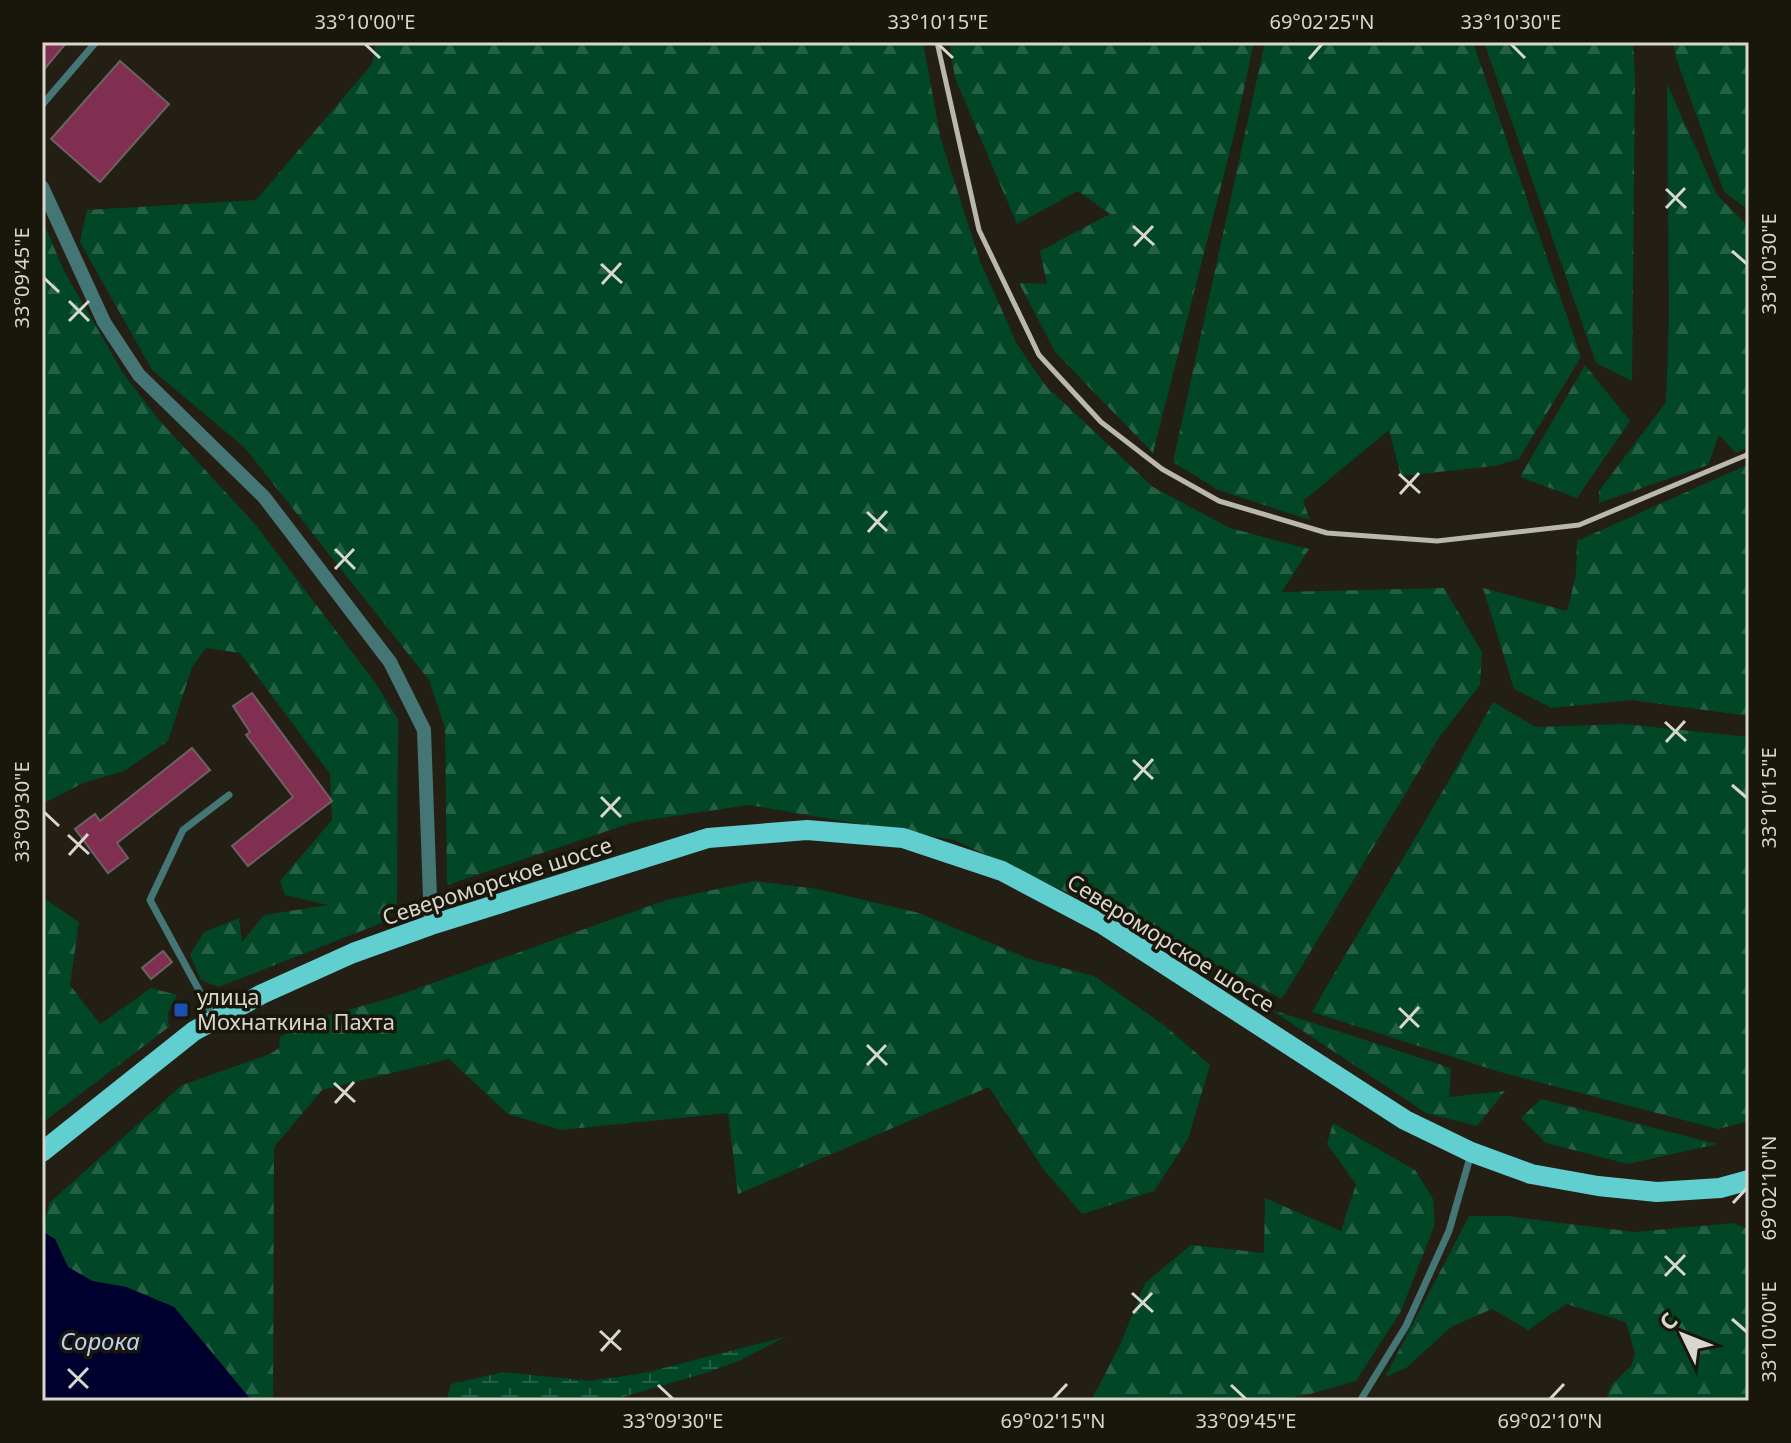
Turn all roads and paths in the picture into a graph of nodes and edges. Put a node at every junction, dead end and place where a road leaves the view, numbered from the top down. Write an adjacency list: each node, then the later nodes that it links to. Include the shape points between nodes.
1 (96, 42): 2 (lane)
2 (42, 105)
3 (42, 187): 5 (street, via 104,322 139,375 264,497 390,662 424,730)
4 (229, 795): 6 (lane, via 183,830 150,900)
5 (431, 925): 6 (main road, Североморское шоссе, via 353,953); 8 (main road, Североморское шоссе, via 708,838 807,830 903,838 1002,871 1104,925 1405,1120)
6 (214, 1018): 7 (main road, Североморское шоссе)
7 (42, 1152)
8 (1471, 1152): 9 (main road, Североморское шоссе, via 1531,1174 1657,1192 1720,1188); 10 (lane, via 1449,1231 1406,1326)
9 (1749, 1180)
10 (1360, 1401)

